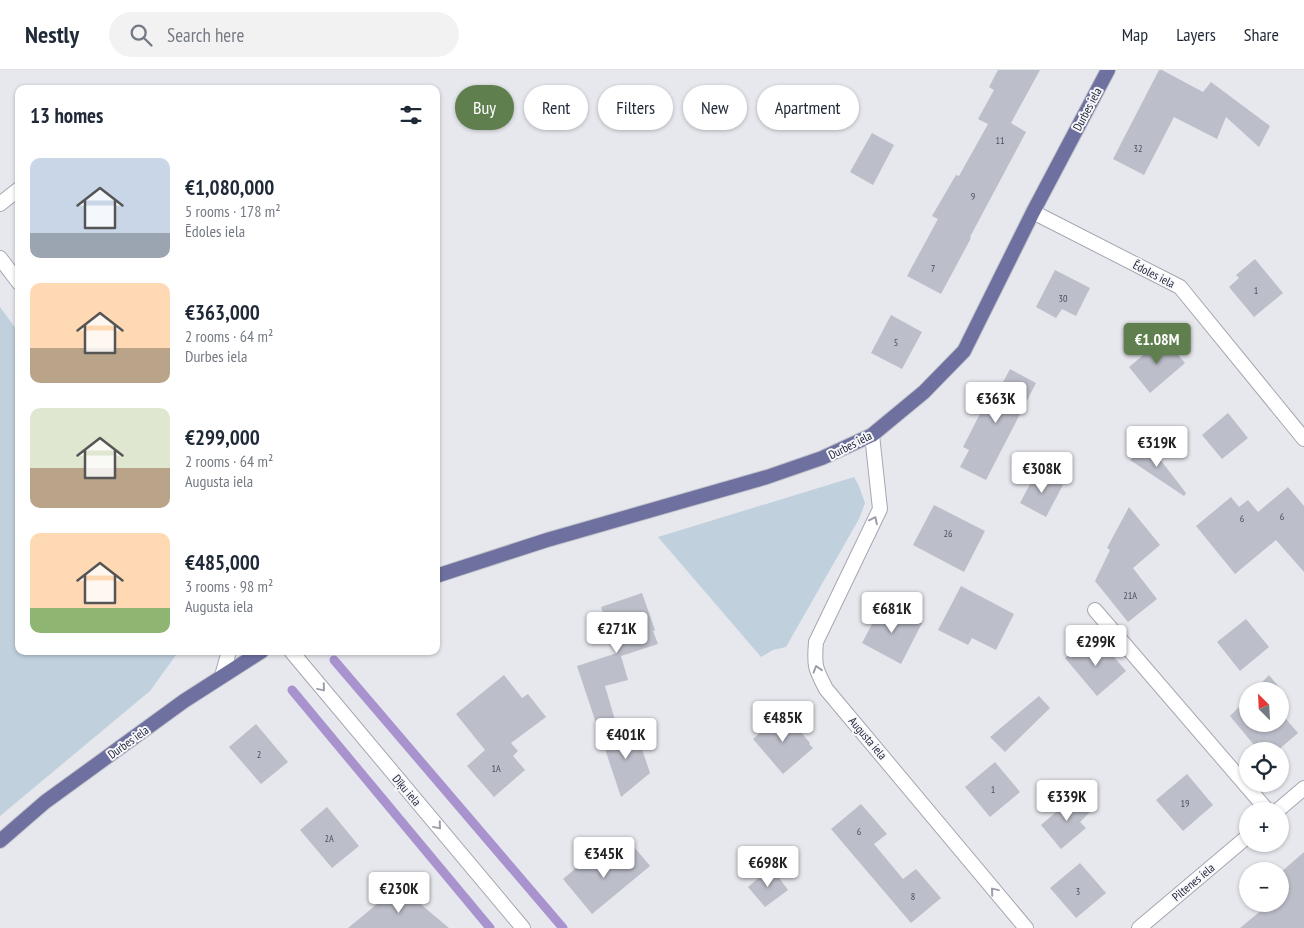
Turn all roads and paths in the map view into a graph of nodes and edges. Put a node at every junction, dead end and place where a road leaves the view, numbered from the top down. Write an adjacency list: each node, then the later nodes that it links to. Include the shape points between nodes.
1 (1108, 70): 4 (main road, Durbes iela)
2 (15, 192): 3 (street)
3 (0, 204)
4 (1033, 212): 7 (main road, Durbes iela, via 964,351 924,392); 8 (street, Ēdoles iela, via 1180,287)
5 (0, 258): 6 (street)
6 (15, 278)
7 (872, 434): 9 (main road, Durbes iela, via 822,458 768,477 547,540); 21 (street, Augusta iela, one-way to 7, via 826,689 815,669 816,642 880,509)
8 (1304, 439)
9 (440, 575)
10 (1095, 610): 16 (street)
11 (228, 655): 14 (street)
12 (256, 655): 14 (main road, Durbes iela)
13 (294, 655): 20 (street, Dīķu iela, one-way to 20)
14 (222, 676): 18 (main road, Durbes iela, via 184,700 46,802)
15 (1304, 788): 17 (street)
16 (1260, 802)
17 (1288, 802)
18 (0, 841)
19 (1239, 844): 22 (street, Piltenes iela)
20 (523, 928)
21 (1026, 928)
22 (1139, 928)

